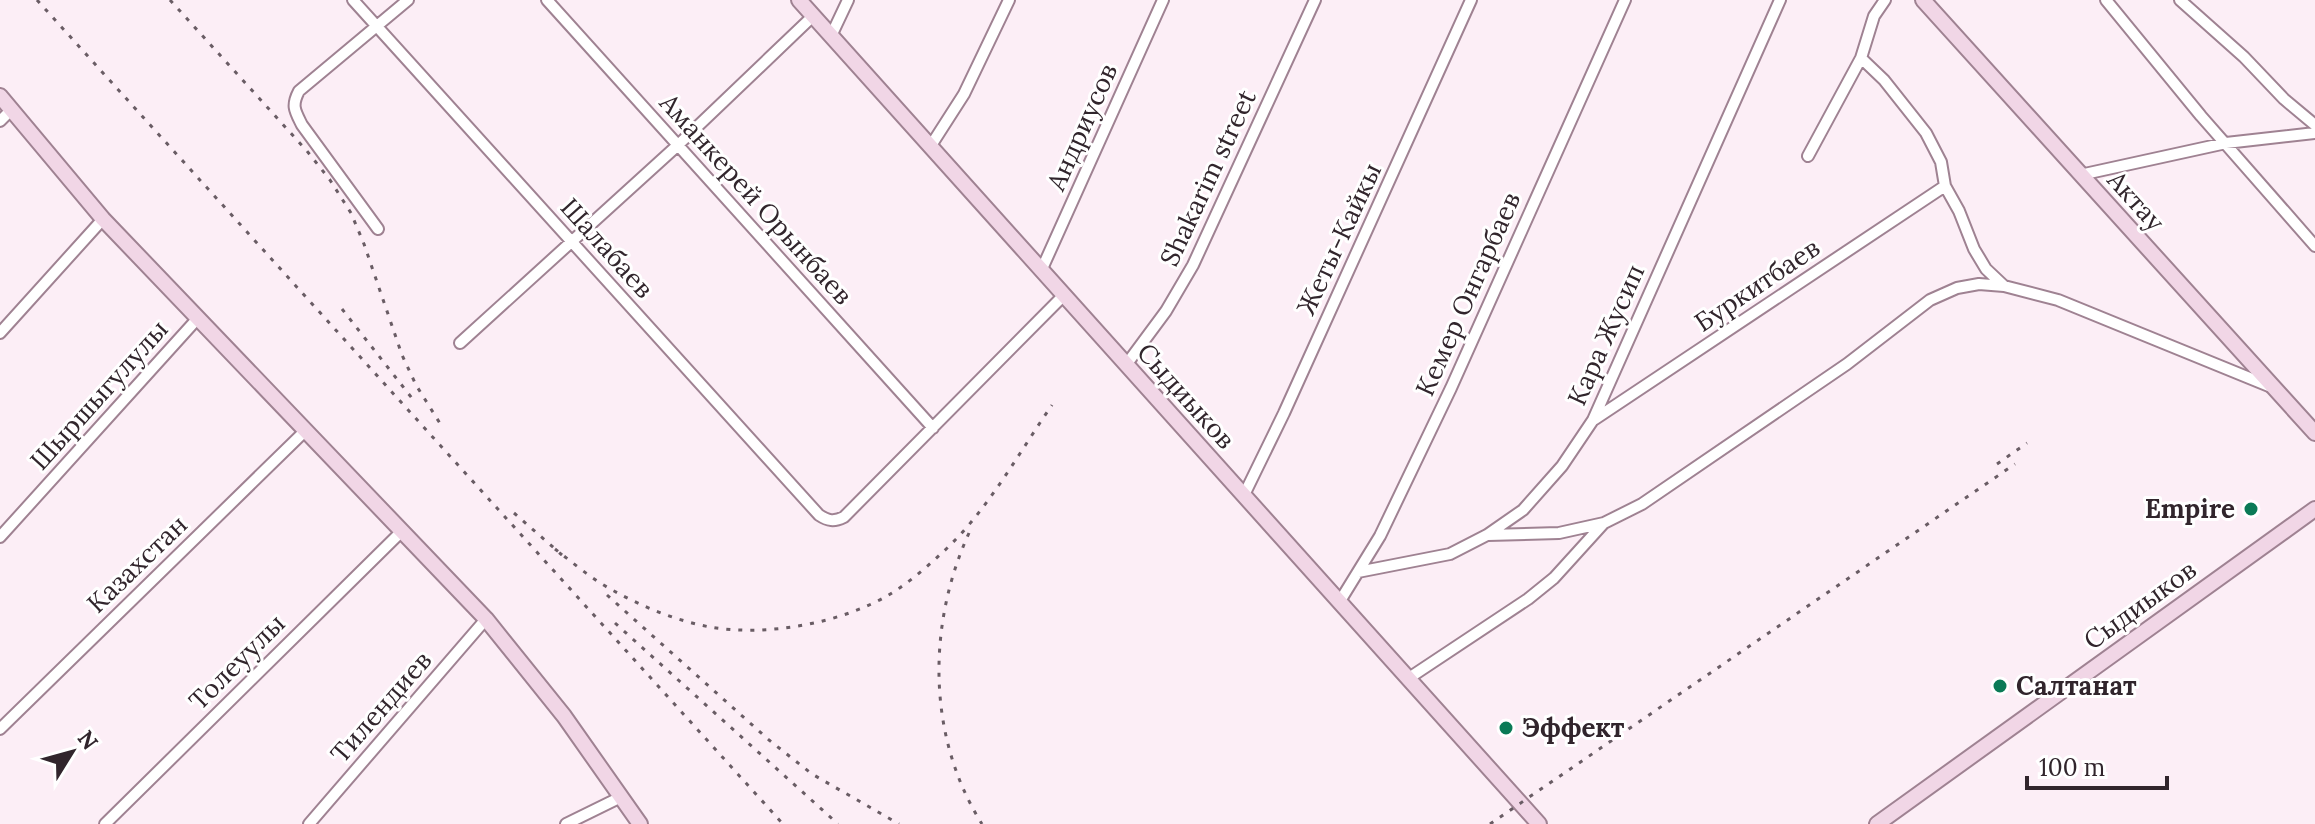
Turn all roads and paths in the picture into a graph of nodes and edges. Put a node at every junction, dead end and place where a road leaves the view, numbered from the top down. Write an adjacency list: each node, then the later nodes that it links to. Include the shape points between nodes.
1 (353, 0): 17 (street, Шалабаев)
2 (408, 0): 17 (street)
3 (547, 0): 26 (street, Аманкерей Орынбаев)
4 (799, 0): 16 (street, Сыдиыков)
5 (848, 0): 18 (street)
6 (1009, 0): 27 (street, via 964,94)
7 (1163, 0): 35 (street, Андриусов)
8 (1315, 0): 41 (street, Shakarim street, via 1193,265)
9 (1471, 0): 47 (street, Жеты-Кайкы)
10 (1625, 0): 53 (street, Кемер Онгарбаев, via 1451,388)
11 (1780, 0): 43 (street, Кара Жусип)
12 (1885, 0): 19 (street, via 1874,16)
13 (1923, 0): 29 (street, Актау)
14 (2106, 0): 25 (street)
15 (2180, 0): 23 (street)
16 (813, 16): 18 (street, Сыдиыков); 26 (street)
17 (375, 26): 32 (street, via 294,101 302,125); 33 (street, Шалабаев)
18 (831, 36): 27 (street, Сыдиыков)
19 (1861, 58): 28 (street); 30 (street, via 1926,133 1941,162)
20 (0, 96): 21 (street)
21 (12, 109): 22 (street); 31 (street)
22 (0, 121)
23 (2315, 125)
24 (2315, 133): 25 (street)
25 (2226, 143): 29 (street); 34 (street)
26 (678, 145): 33 (street); 44 (street, Аманкерей Орынбаев)
27 (930, 147): 35 (street, Сыдиыков)
28 (1808, 156)
29 (2080, 175): 42 (street, Актау)
30 (1945, 186): 36 (street, via 1974,249); 43 (street, Буркитбаев)
31 (103, 219): 38 (street); 39 (street)
32 (378, 229)
33 (572, 242): 40 (street); 44 (street, Шалабаев, via 819,515 832,521 844,517)
34 (2315, 246)
35 (1041, 271): 37 (street, Сыдиыков)
36 (2004, 286): 42 (street, via 2058,300); 49 (street, via 1957,288 1930,300 1834,373 1642,504)
37 (1063, 296): 41 (street, Сыдиыков); 44 (street)
38 (198, 318): 45 (street); 52 (street, Шыршыгулулы)
39 (0, 333)
40 (460, 343)
41 (1126, 365): 47 (street, Сыдиыков)
42 (2274, 388): 46 (street, Актау)
43 (1593, 420): 51 (street, Кара Жусип, via 1523,510)
44 (933, 428)
45 (305, 431): 50 (street); 57 (street, Казахстан)
46 (2315, 433)
47 (1244, 495): 54 (street, Сыдиыков)
48 (2315, 509): 64 (street, Сыдиыков)
49 (1604, 523): 51 (street, via 1559,533); 56 (street, via 1528,599)
50 (401, 532): 55 (street); 59 (street, Толеуулы)
51 (1487, 535): 53 (street, Кара Жусип, via 1450,554)
52 (0, 537)
53 (1358, 572): 54 (street, Кемер Онгарбаев)
54 (1340, 601): 56 (street, Сыдиыков)
55 (486, 619): 58 (street); 60 (street, Тилендиев)
56 (1409, 678): 63 (street, Сыдиыков)
57 (0, 729)
58 (621, 797): 61 (street); 62 (street)
59 (105, 824)
60 (309, 824)
61 (566, 824)
62 (640, 824)
63 (1539, 824)
64 (1877, 824)

